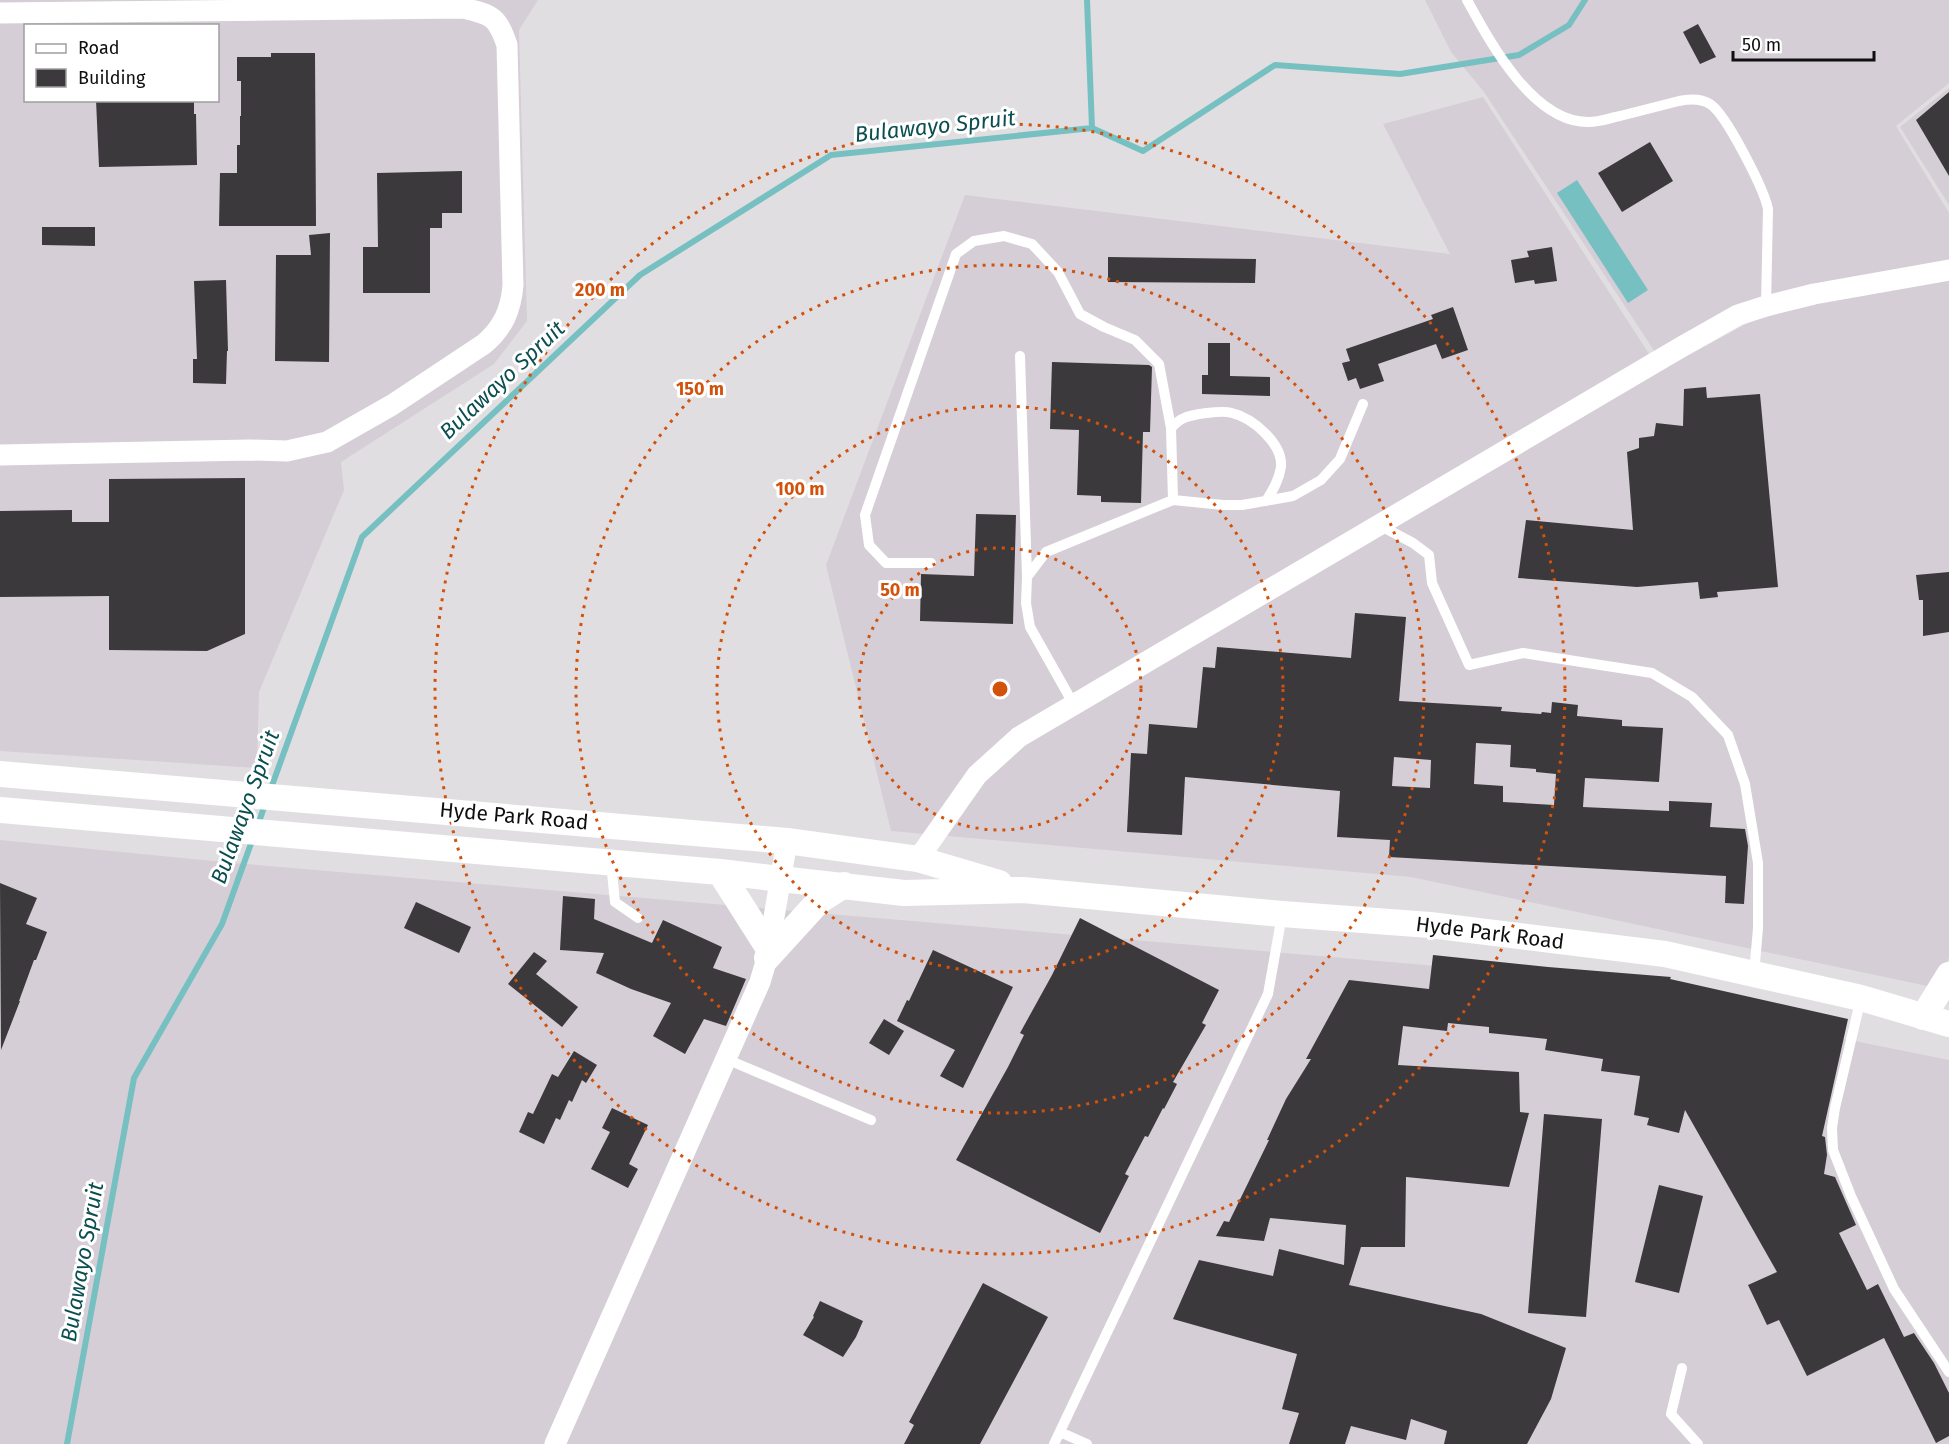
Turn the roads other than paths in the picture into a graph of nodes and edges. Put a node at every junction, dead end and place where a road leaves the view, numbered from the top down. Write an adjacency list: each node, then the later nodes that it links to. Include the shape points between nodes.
1 (1467, 0): 4 (lane, via 1510,70 1525,89 1555,113 1588,123 1693,99 1718,110 1766,197)
2 (0, 13): 8 (street, via 464,8 486,14 500,26 507,45 513,285 506,318 484,344 392,405 327,442 287,451)
3 (1949, 270): 4 (street)
4 (1766, 306): 11 (street, via 1738,315 1683,346)
5 (1020, 356): 13 (lane)
6 (1363, 404): 10 (lane, via 1340,459 1321,480 1293,496)
7 (1171, 428): 9 (lane); 10 (lane, via 1182,419 1231,412 1254,423 1274,442 1281,465 1277,483); 12 (lane, via 1159,364 1136,340 1080,314 1058,272 1032,244 1004,236 974,241 956,254 866,515 869,545 886,563)
8 (0, 455)
9 (1173, 500): 10 (lane, via 1223,505); 13 (lane, via 1046,552)
10 (1266, 501)
11 (1378, 525): 14 (street); 28 (lane, via 1429,555 1432,583 1469,664 1523,653 1652,673 1692,697 1728,735 1745,784 1758,863)
12 (931, 563)
13 (1027, 577): 14 (lane, via 1030,627)
14 (1074, 705): 19 (street, via 1019,737 986,766)
15 (0, 774): 17 (street, Hyde Park Road)
16 (0, 810): 20 (street, Hyde Park Road)
17 (632, 826): 18 (street, Hyde Park Road); 20 (street)
18 (787, 841): 19 (street, Hyde Park Road); 22 (street)
19 (918, 859): 24 (street, Hyde Park Road)
20 (620, 863): 21 (street, Hyde Park Road); 26 (lane, via 615,902)
21 (720, 872): 22 (street, Hyde Park Road); 27 (street)
22 (780, 878): 23 (street, Hyde Park Road); 27 (street)
23 (844, 885): 24 (street, Hyde Park Road, via 904,893); 27 (street, via 819,901)
24 (1023, 890): 25 (street, Hyde Park Road)
25 (1282, 914): 28 (street, Hyde Park Road, via 1431,925 1653,953); 37 (lane, via 1268,994)
26 (638, 918)
27 (768, 954): 33 (street)
28 (1754, 974): 30 (street, Hyde Park Road)
29 (1949, 975): 31 (street)
30 (1861, 998): 31 (street, Hyde Park Road); 36 (lane, via 1835,1108 1833,1150 1894,1288)
31 (1923, 1017): 32 (street, Hyde Park Road)
32 (1949, 1024)
33 (726, 1059): 34 (lane); 38 (street)
34 (871, 1120)
35 (1682, 1368): 41 (lane, via 1671,1414)
36 (1949, 1372)
37 (1060, 1432): 39 (lane); 40 (lane)
38 (555, 1444)
39 (1054, 1444)
40 (1087, 1444)
41 (1698, 1444)

